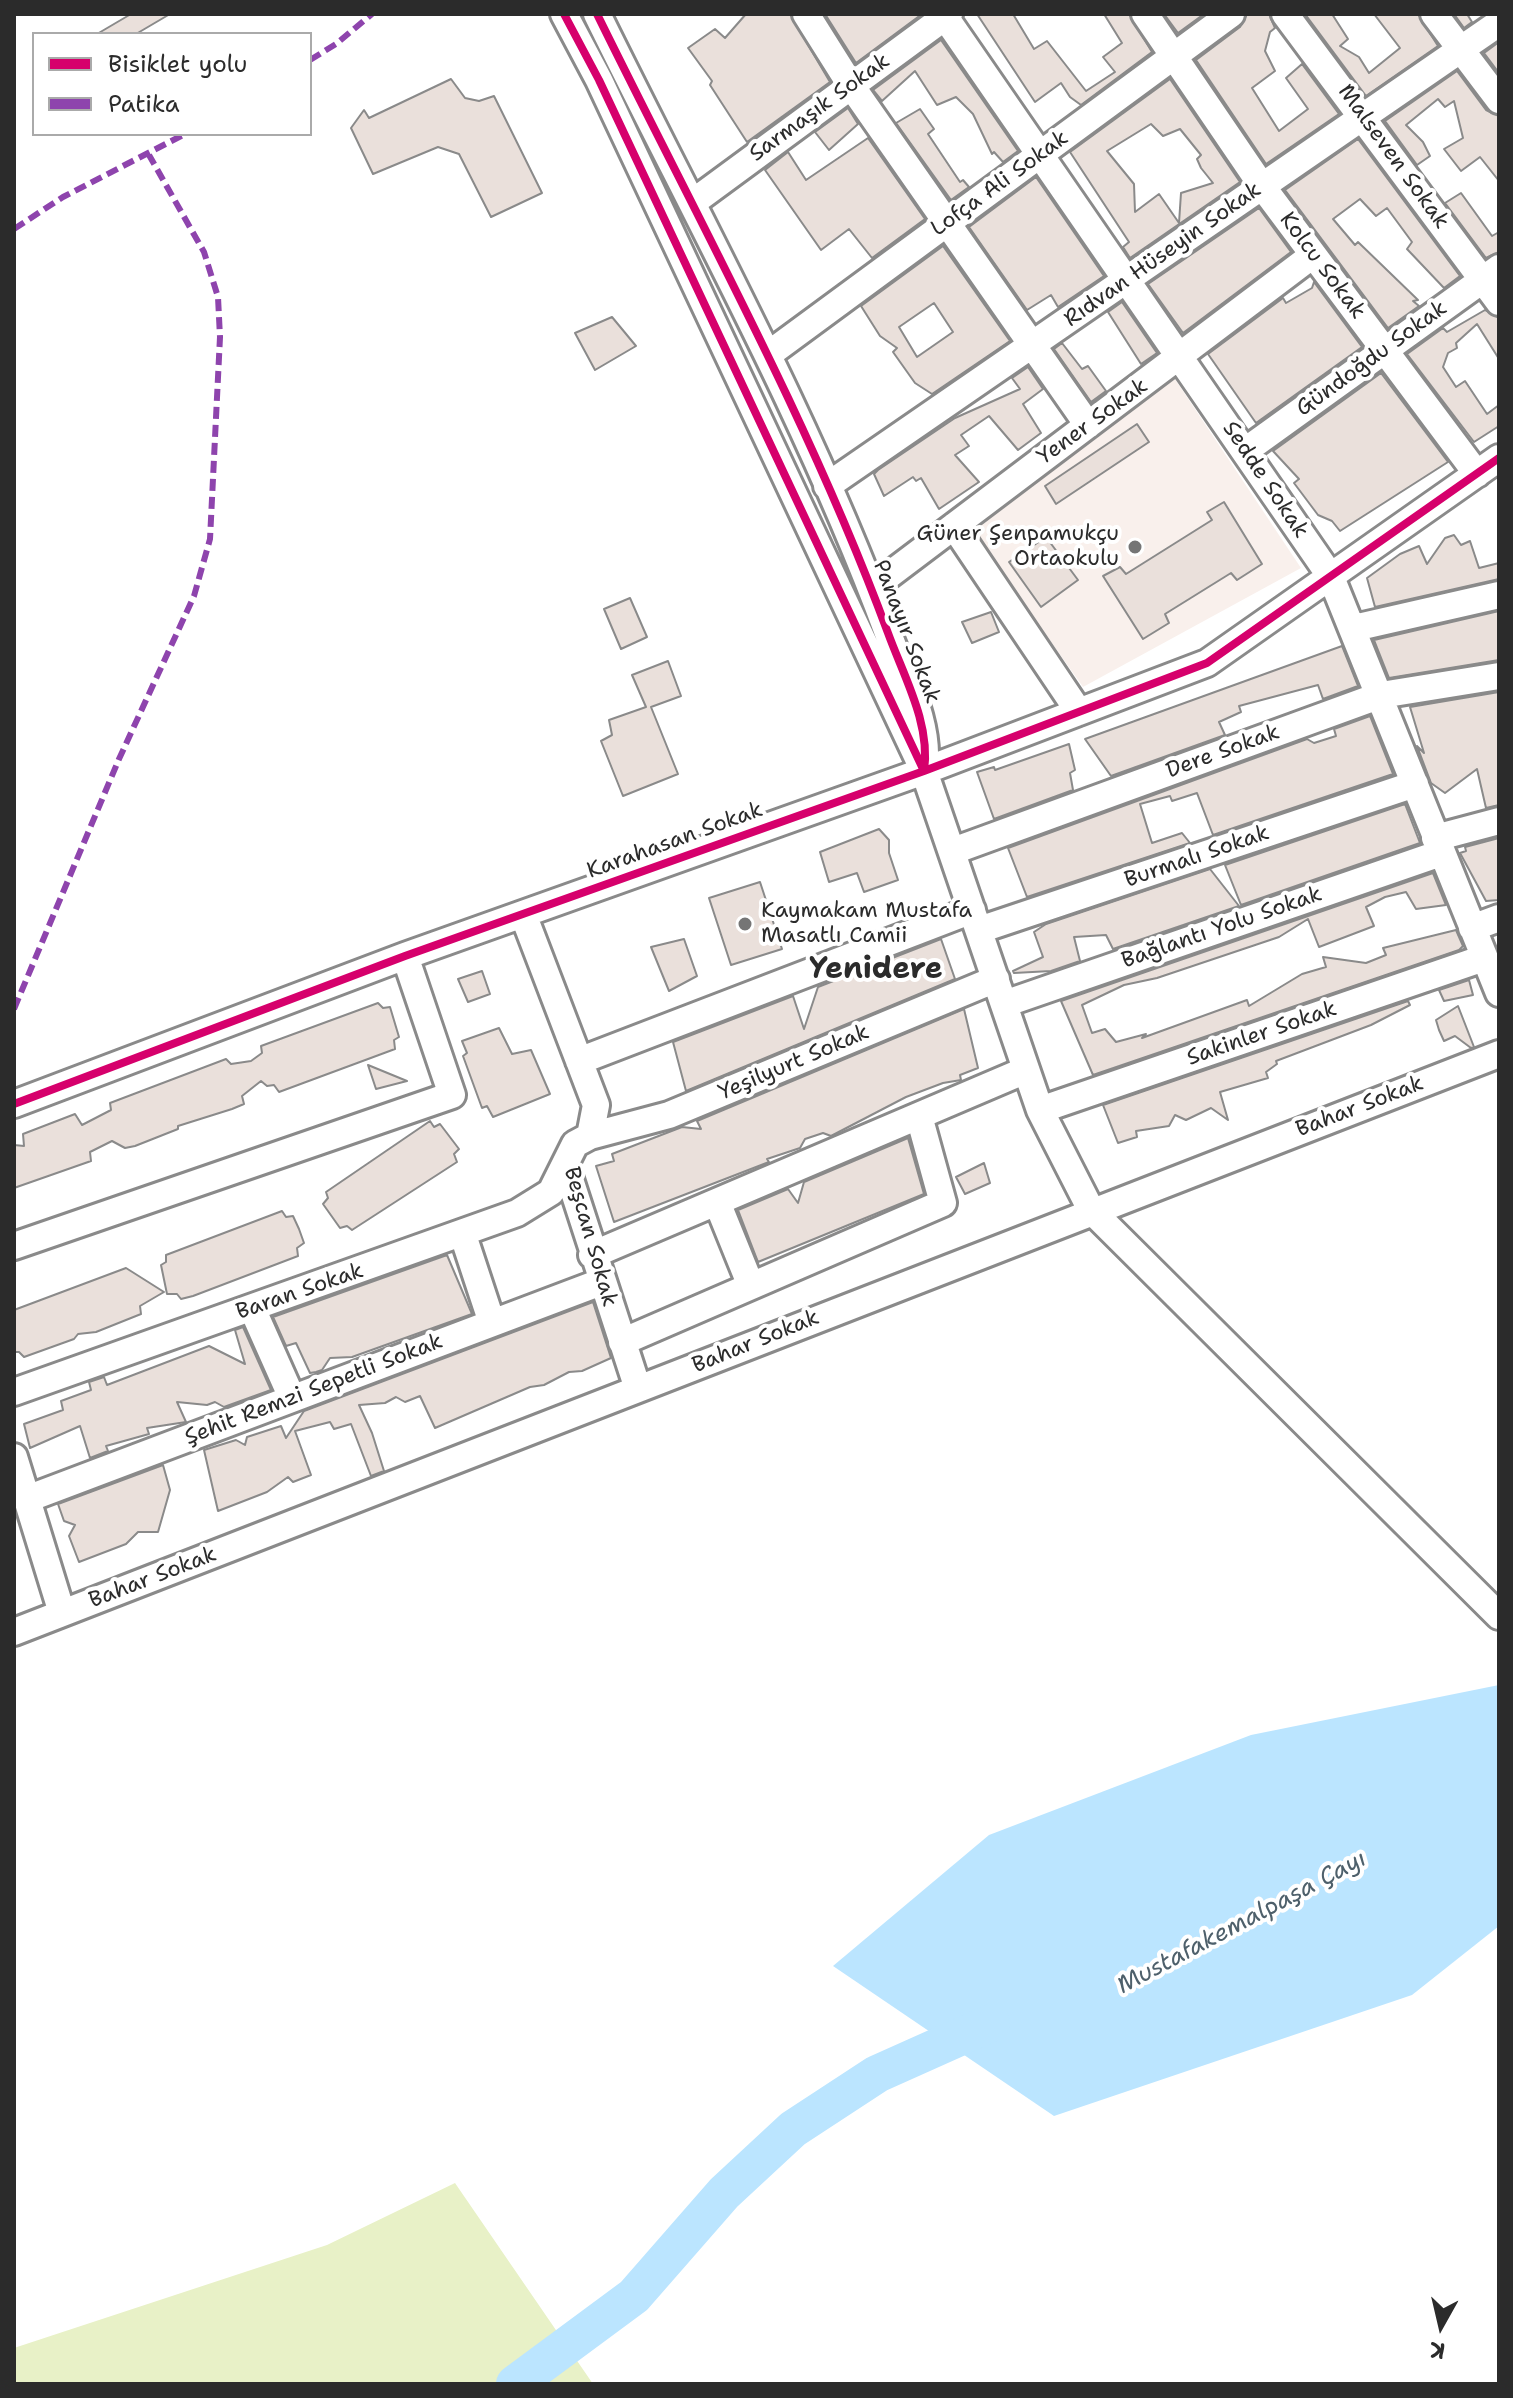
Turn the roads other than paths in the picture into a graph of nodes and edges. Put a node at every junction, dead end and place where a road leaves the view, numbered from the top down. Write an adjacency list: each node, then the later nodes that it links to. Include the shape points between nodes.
1 (564, 14): 40 (street, Panayır Sokak)
2 (597, 14): 17 (street, Panayır Sokak)
3 (806, 14): 12 (street)
4 (1145, 14): 11 (street, Kolcu Sokak)
5 (1231, 14): 11 (street, Lofça Ali Sokak)
6 (1285, 14): 14 (street, Malseven Sokak)
7 (1434, 14): 10 (street)
8 (946, 15): 12 (street, Sarmaşık Sokak); 15 (street, Sedde Sokak)
9 (1499, 23): 10 (street, Rıdvan Hüseyin Sokak)
10 (1460, 49): 13 (street); 14 (street, Rıdvan Hüseyin Sokak)
11 (1175, 57): 15 (street, Lofça Ali Sokak); 16 (street, Kolcu Sokak)
12 (850, 84): 17 (street, Sarmaşık Sokak); 18 (street)
13 (1499, 100)
14 (1364, 116): 16 (street, Rıdvan Hüseyin Sokak); 20 (street, Malseven Sokak)
15 (1041, 155): 18 (street, Lofça Ali Sokak); 21 (street, Sedde Sokak)
16 (1262, 186): 19 (street, Kolcu Sokak); 21 (street, Rıdvan Hüseyin Sokak)
17 (692, 203): 25 (street, Panayır Sokak)
18 (945, 223): 23 (street); 25 (street, Lofça Ali Sokak)
19 (1313, 255): 24 (street, Kolcu Sokak); 26 (street, Yener Sokak)
20 (1490, 274): 22 (street, Malseven Sokak); 24 (street, Gündoğdu Sokak)
21 (1128, 281): 23 (street, Rıdvan Hüseyin Sokak); 26 (street, Sedde Sokak)
22 (1499, 302)
23 (1033, 345): 27 (street); 31 (street, Rıdvan Hüseyin Sokak)
24 (1384, 350): 28 (street, Gündoğdu Sokak); 30 (street, Kolcu Sokak)
25 (769, 354): 31 (street, Panayır Sokak)
26 (1180, 358): 27 (street, Yener Sokak); 28 (street, Sedde Sokak)
27 (1088, 425): 32 (street, Yener Sokak)
28 (1245, 451): 33 (street, Sedde Sokak)
29 (1499, 458): 30 (street, Karahasan Sokak)
30 (1477, 474): 33 (street, Karahasan Sokak)
31 (827, 486): 34 (street, Panayır Sokak)
32 (954, 526): 34 (street, Yener Sokak); 39 (street)
33 (1331, 577): 36 (street, Sedde Sokak); 39 (street, Karahasan Sokak, via 1207,663)
34 (872, 588): 40 (street, Panayır Sokak, via 925,734)
35 (1499, 595): 36 (street)
36 (1354, 628): 38 (street, Sedde Sokak)
37 (1499, 676): 38 (street, Dere Sokak)
38 (1381, 695): 41 (street, Sedde Sokak); 44 (street, Dere Sokak)
39 (1079, 712): 40 (street, Karahasan Sokak)
40 (924, 771): 44 (street); 45 (street, Karahasan Sokak)
41 (1415, 784): 43 (street, Sedde Sokak); 47 (street, Burmalı Sokak)
42 (1499, 821): 43 (street, Bağlantı Yolu Sokak)
43 (1438, 846): 48 (street, Sedde Sokak); 51 (street, Bağlantı Yolu Sokak)
44 (953, 851): 47 (street)
45 (523, 914): 49 (street, Karahasan Sokak); 53 (street, Beşcan Sokak)
46 (1499, 918): 48 (street)
47 (976, 920): 51 (street); 53 (street, Burmalı Sokak)
48 (1472, 928): 50 (street, Sedde Sokak)
49 (405, 956): 55 (street, Karahasan Sokak); 63 (street, via 452,1095)
50 (1493, 974): 56 (street, Sakinler Sokak)
51 (1000, 992): 54 (street); 58 (street, Yeşilyurt Sokak, via 669,1115)
52 (1499, 1054): 61 (street, Bahar Sokak)
53 (579, 1061): 58 (street, Beşcan Sokak, via 596,1105)
54 (1026, 1070): 56 (street); 57 (street)
55 (14, 1104)
56 (1040, 1110): 61 (street)
57 (919, 1116): 60 (street); 66 (street, via 943,1203)
58 (590, 1136): 59 (street, Beşcan Sokak, via 575,1144)
59 (565, 1164): 62 (street, Baran Sokak, via 551,1192); 64 (street, Beşcan Sokak)
60 (717, 1202): 64 (street); 66 (street)
61 (1091, 1210): 70 (street, Bahar Sokak); 76 (street)
62 (463, 1235): 67 (street, Baran Sokak); 68 (street)
63 (14, 1246)
64 (592, 1255): 65 (street, Beşcan Sokak)
65 (601, 1282): 68 (street, Şehit Remzi Sepetli Sokak); 69 (street, Beşcan Sokak)
66 (751, 1286): 69 (street)
67 (252, 1308): 71 (street, Baran Sokak); 72 (street)
68 (492, 1323): 72 (street, Şehit Remzi Sepetli Sokak)
69 (622, 1342): 70 (street, Beşcan Sokak)
70 (638, 1389): 75 (street, Bahar Sokak)
71 (14, 1392)
72 (292, 1398): 74 (street, Şehit Remzi Sepetli Sokak)
73 (14, 1457): 74 (street)
74 (27, 1499): 75 (street)
75 (62, 1613): 77 (street, Bahar Sokak)
76 (1499, 1616)
77 (14, 1632)

